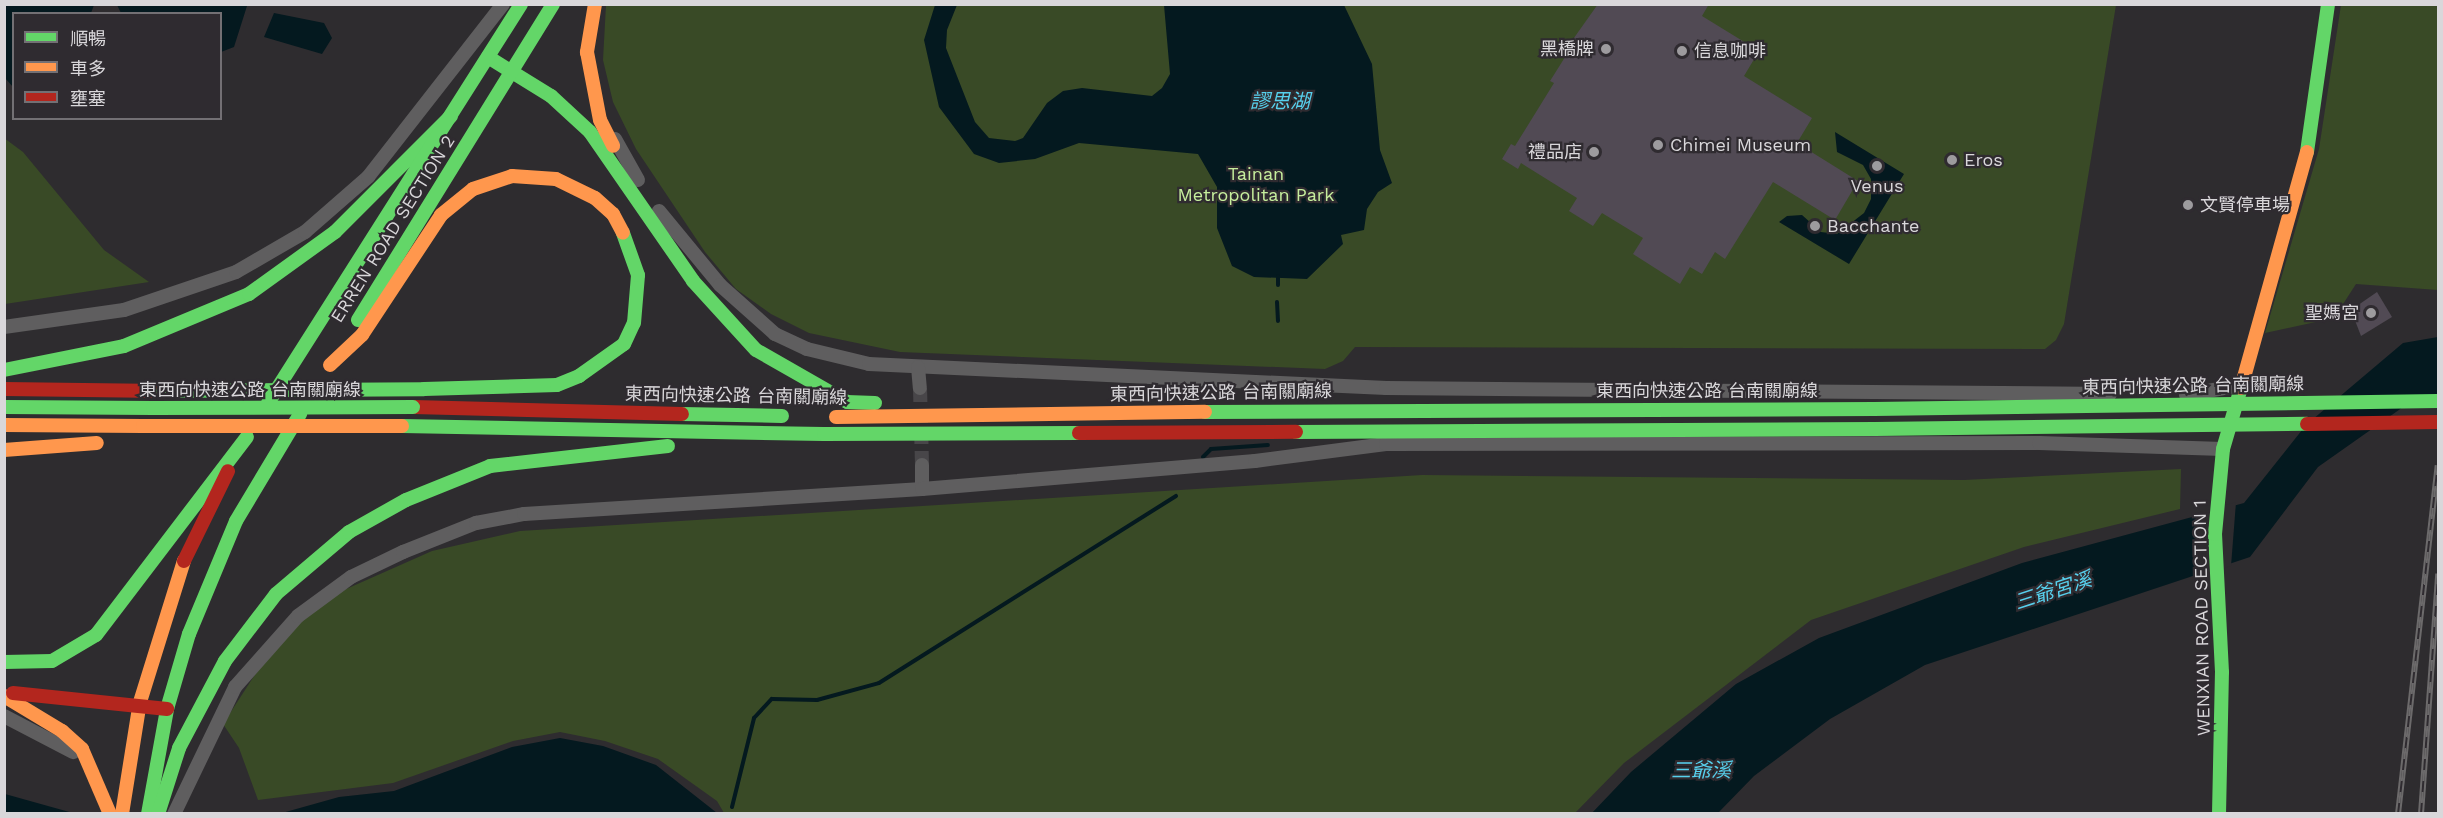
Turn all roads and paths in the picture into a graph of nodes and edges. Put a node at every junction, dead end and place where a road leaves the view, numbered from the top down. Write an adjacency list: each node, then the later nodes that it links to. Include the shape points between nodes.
1 (503, 4): 10 (street, via 368,177 305,232 236,272 124,310)
2 (521, 4): 6 (main road, ERREN ROAD SECTION 2)
3 (553, 4): 7 (main road, ERREN ROAD SECTION 2)
4 (596, 4): 9 (main road, via 587,52 593,95 600,120); 12 (street, via 599,77 609,126 630,168 695,257 775,334 807,349 869,364)
5 (2328, 4): 14 (main road, WENXIAN ROAD SECTION 1, via 2306,160)
6 (488, 57): 7 (main road); 8 (main road, ERREN ROAD SECTION 2)
7 (511, 71): 9 (main road, via 573,115); 11 (main road, ERREN ROAD SECTION 2)
8 (451, 116): 13 (main road, via 334,232 249,294 124,346); 25 (main road, ERREN ROAD SECTION 2)
9 (634, 189): 19 (main road, via 728,324 756,350 848,402)
10 (4, 327)
11 (330, 365): 16 (main road, bridge, via 362,335 441,215 473,189 512,176 556,179 595,198 613,214 634,253 638,275 634,323 624,344 579,376 557,385 163,391); 41 (main road, ERREN ROAD SECTION 2, via 264,473 210,580)
12 (918, 367): 14 (street, via 1386,388 2040,391 2175,397); 15 (street)
13 (4, 370)
14 (2241, 385): 32 (main road, WENXIAN ROAD SECTION 1)
15 (920, 388)
16 (4, 389)
17 (2439, 401): 19 (main road, 東西向快速公路 台南關廟線, bridge, via 1874,409)
18 (4, 407): 20 (main road, 東西向快速公路 台南關廟線, bridge, via 413,407)
19 (1130, 411): 21 (main road, 東西向快速公路 台南關廟線)
20 (792, 416)
21 (816, 416)
22 (2439, 422): 24 (main road, 東西向快速公路 台南關廟線, bridge)
23 (4, 425): 24 (main road, 東西向快速公路 台南關廟線, bridge)
24 (1010, 433): 34 (main road, via 985,446)
25 (247, 436): 37 (main road, via 199,495 114,617 96,635 52,661); 40 (main road, via 184,562)
26 (299, 442): 28 (main road)
27 (111, 443): 33 (main road)
28 (228, 443)
29 (532, 445): 30 (main road)
30 (668, 446): 31 (main road); 44 (main road, via 490,466 406,500 349,532 276,594 225,661 179,748)
31 (747, 448)
32 (2223, 449): 36 (street, via 2039,443 1386,444 1294,457); 48 (main road, WENXIAN ROAD SECTION 1, via 2217,500)
33 (4, 450)
34 (859, 450)
35 (922, 465): 36 (street)
36 (922, 489): 44 (street, via 524,514 476,523 403,552 351,578 298,616 264,649 236,687)
37 (4, 662)
38 (4, 690): 40 (main road, via 48,699)
39 (4, 696): 43 (main road, via 62,731 82,748)
40 (140, 702): 41 (main road); 47 (main road)
41 (167, 709): 44 (main road, ERREN ROAD SECTION 2)
42 (4, 716): 43 (street, via 72,750)
43 (101, 795): 45 (street); 46 (main road)
44 (162, 808)
45 (97, 813)
46 (110, 813)
47 (122, 813)
48 (2219, 813)

